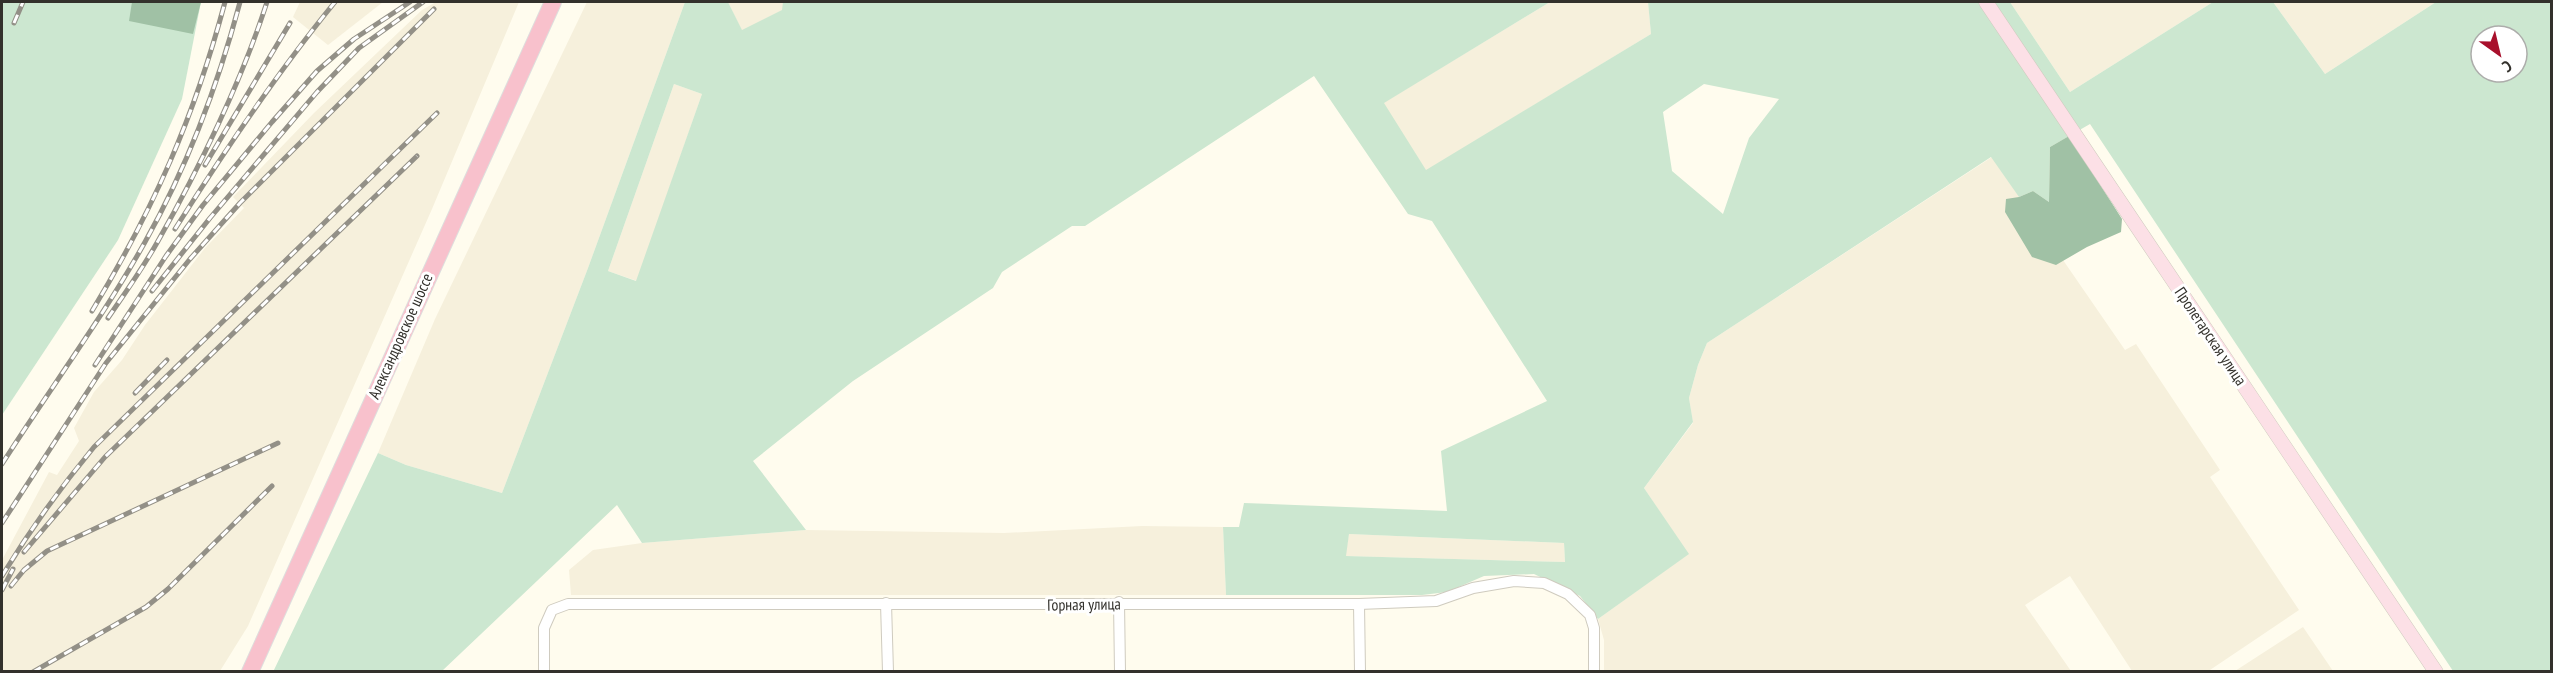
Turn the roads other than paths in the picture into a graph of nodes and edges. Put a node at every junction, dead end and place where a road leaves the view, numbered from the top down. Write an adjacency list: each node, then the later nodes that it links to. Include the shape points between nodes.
1 (553, 2): 6 (main road, Александровское шоссе)
2 (1986, 2): 12 (street, Пролетарская улица)
3 (1119, 602): 4 (street, Горная улица); 5 (street, Горная улица); 9 (street)
4 (886, 603): 7 (street, Горная улица, via 568,604 552,610 544,628); 8 (street)
5 (1359, 604): 10 (street); 11 (street, Горная улица, via 1436,601 1473,588 1514,581 1544,583 1568,594 1590,615 1594,628)
6 (250, 672)
7 (544, 672)
8 (888, 672)
9 (1120, 672)
10 (1360, 672)
11 (1594, 672)
12 (2436, 672)

